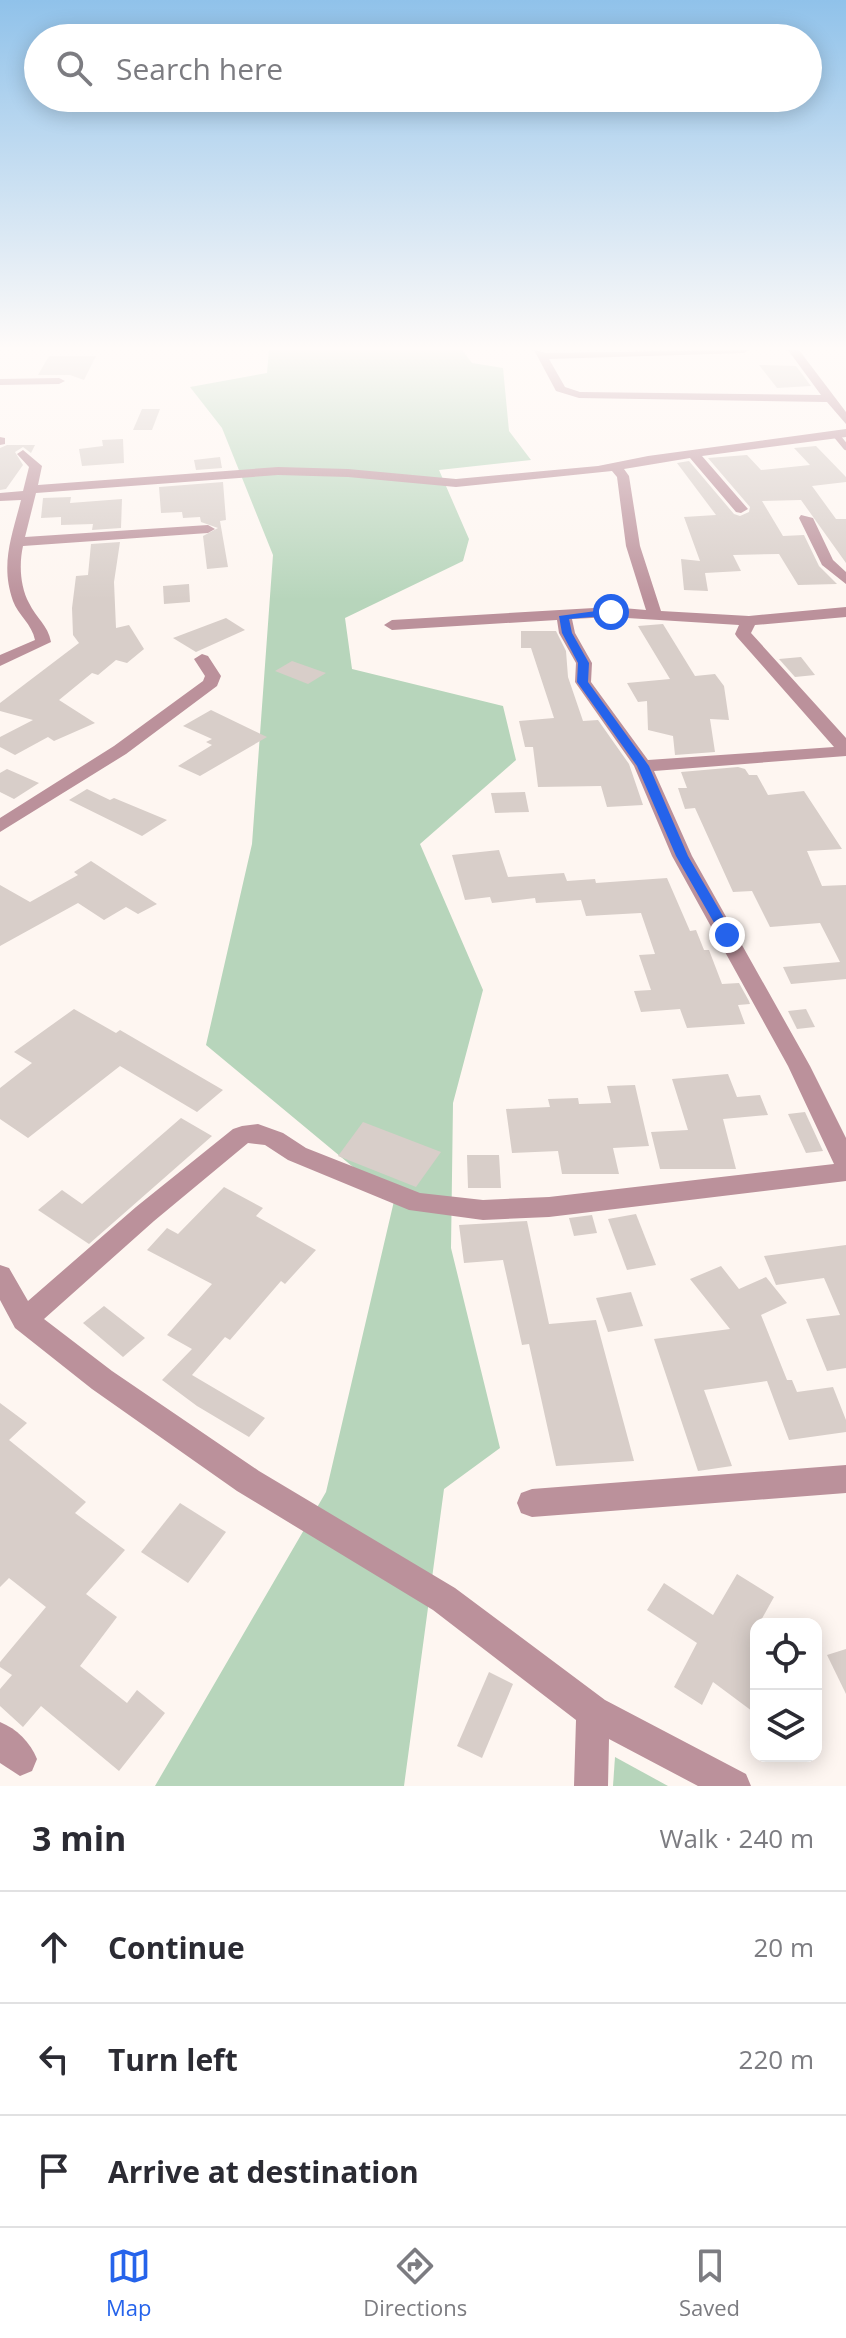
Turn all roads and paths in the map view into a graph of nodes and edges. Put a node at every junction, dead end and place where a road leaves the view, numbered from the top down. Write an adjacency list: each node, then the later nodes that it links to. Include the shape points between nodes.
1 (841, 434): 2 (lane); 4 (street)
2 (846, 447)
3 (23, 454): 6 (street, via 36,466)
4 (693, 454): 5 (street); 8 (street)
5 (616, 468): 6 (street, via 456,483 278,471); 15 (street, via 623,476 624,512 637,571)
6 (31, 492): 7 (street); 12 (street)
7 (0, 497)
8 (741, 509)
9 (806, 518): 13 (street, via 827,562)
10 (208, 529): 12 (street)
11 (0, 530): 12 (street)
12 (19, 536): 20 (street, via 13,574 21,603 41,630 43,642)
13 (846, 580)
14 (846, 612): 17 (street)
15 (655, 614): 16 (street); 17 (street)
16 (564, 616): 18 (street); 22 (street, via 584,663 583,682)
17 (749, 621): 21 (street, via 743,634)
18 (392, 625)
19 (202, 659): 23 (street, via 213,676 211,683 120,750)
20 (0, 661)
21 (846, 750): 22 (street)
22 (643, 766): 24 (street, via 682,856 799,1066)
23 (0, 826)
24 (846, 1163)
25 (846, 1172): 27 (street, via 483,1210 418,1203 297,1154 274,1139 242,1135)
26 (0, 1276): 27 (street)
27 (25, 1320): 30 (street, via 248,1481 444,1599)
28 (846, 1479): 29 (street)
29 (532, 1503)
30 (593, 1712): 31 (street); 32 (street)
31 (591, 1786)
32 (734, 1786)

